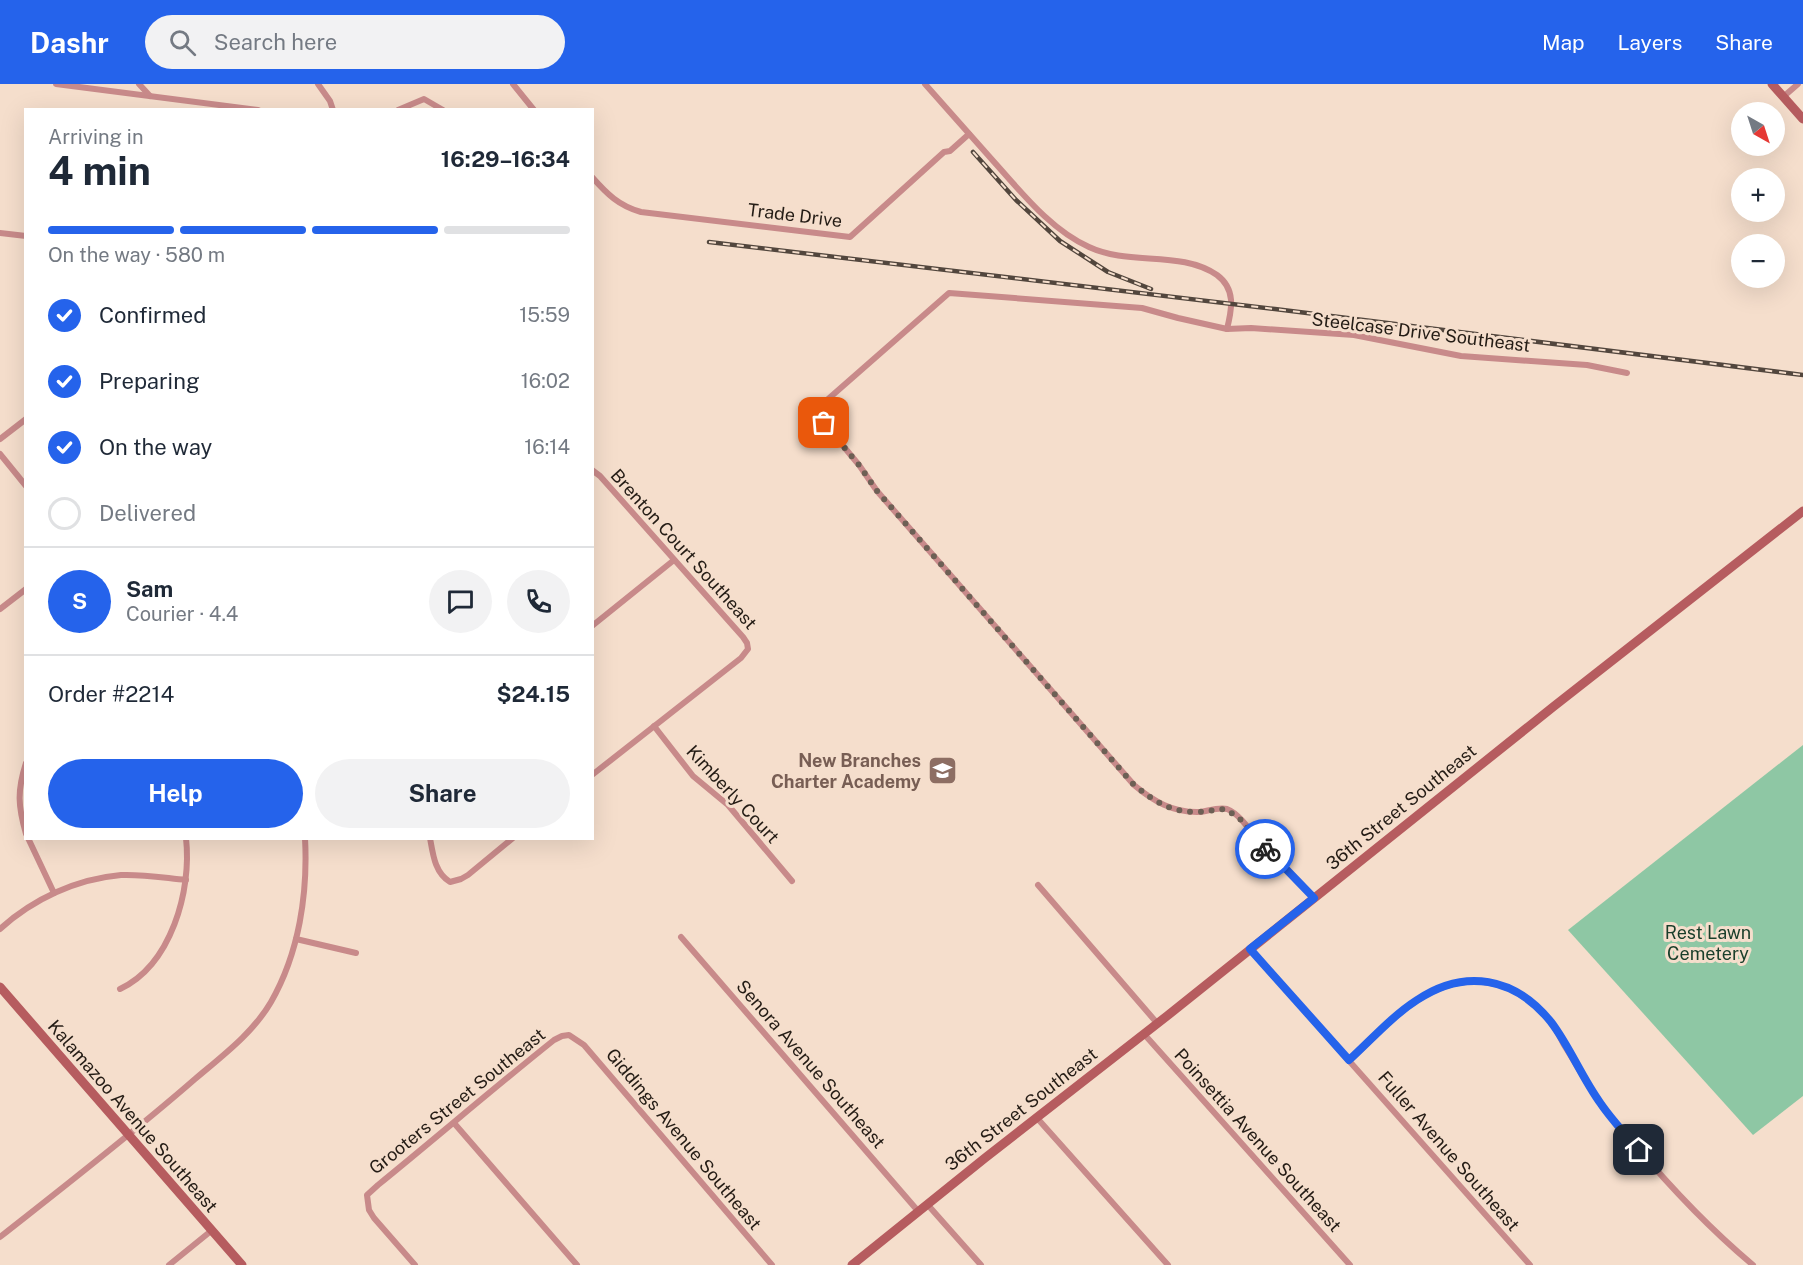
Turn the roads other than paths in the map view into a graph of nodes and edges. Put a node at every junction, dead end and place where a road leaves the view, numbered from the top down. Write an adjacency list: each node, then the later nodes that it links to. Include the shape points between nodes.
1 (56, 84): 8 (street)
2 (139, 84): 8 (street)
3 (318, 84): 11 (street)
4 (513, 84): 14 (street)
5 (925, 84): 16 (street)
6 (1772, 84): 9 (street)
7 (1798, 84): 9 (street)
8 (150, 96): 10 (street)
9 (1784, 97): 15 (street)
10 (243, 108)
11 (332, 108)
12 (403, 108): 13 (street, via 424,99)
13 (440, 108)
14 (532, 108)
15 (1803, 119)
16 (969, 134): 17 (street, Trade Drive, via 850,237 641,212 619,203); 20 (street, via 1053,224 1090,248 1129,258 1163,259 1202,267 1218,276 1227,285 1233,304)
17 (594, 179)
18 (0, 233): 19 (street)
19 (24, 236)
20 (1227, 329): 21 (street, Steelcase Drive Southeast, via 1354,335 1461,356 1587,365); 45 (street, Steelcase Drive Southeast, via 1142,308 950,293 827,400 824,423 877,491 1134,785 1161,805 1199,812 1231,812)
21 (1627, 373)
22 (24, 420): 23 (street)
23 (0, 439)
24 (0, 454): 26 (street)
25 (594, 472): 28 (street, Brenton Court Southeast)
26 (24, 484)
27 (1803, 511): 45 (street, 36th Street Southeast)
28 (674, 560): 31 (street); 32 (street, Brenton Court Southeast, via 743,637 748,649)
29 (24, 591): 30 (street)
30 (0, 609)
31 (594, 624)
32 (654, 726): 34 (street); 42 (street, Kimberly Court, via 693,776 728,805)
33 (24, 768): 35 (street, via 19,807)
34 (594, 773)
35 (24, 826)
36 (29, 840): 44 (street)
37 (186, 840): 41 (street)
38 (305, 840): 48 (street, via 304,897)
39 (430, 840): 40 (street, via 438,869 450,882 468,874)
40 (510, 840)
41 (186, 880): 44 (street, via 122,875 87,881); 52 (street, via 172,930 153,963)
42 (792, 881)
43 (1038, 885): 53 (street)
44 (54, 893): 46 (street, via 32,904)
45 (1314, 898): 49 (street, 36th Street Southeast)
46 (0, 929)
47 (681, 937): 61 (street, Senora Avenue Southeast)
48 (296, 939): 50 (street); 59 (street, via 271,1002 257,1022)
49 (1250, 949): 53 (street, 36th Street Southeast); 56 (street, Fuller Avenue Southeast)
50 (356, 953)
51 (0, 987): 59 (street, Kalamazoo Avenue Southeast)
52 (120, 989)
53 (1157, 1023): 54 (street, 36th Street Southeast)
54 (1144, 1034): 57 (street, 36th Street Southeast); 72 (street, Poinsettia Avenue Southeast)
55 (569, 1035): 58 (street, Grooters Street Southeast, via 554,1040); 68 (street, Giddings Avenue Southeast, via 584,1045)
56 (1349, 1060): 73 (street, Fuller Avenue Southeast); 74 (street, via 1402,1011 1441,987 1478,980 1521,993 1550,1022 1601,1104 1657,1171 1701,1218)
57 (1037, 1118): 60 (street, 36th Street Southeast); 71 (street)
58 (454, 1123): 66 (street, Grooters Street Southeast, via 367,1195 374,1218); 67 (street)
59 (129, 1135): 62 (street, Kalamazoo Avenue Southeast); 63 (street)
60 (927, 1204): 61 (street, 36th Street Southeast); 70 (street)
61 (918, 1211): 69 (street, 36th Street Southeast)
62 (211, 1231): 64 (street); 65 (street, Kalamazoo Avenue Southeast)
63 (0, 1237)
64 (169, 1265)
65 (242, 1265)
66 (415, 1265)
67 (577, 1265)
68 (772, 1265)
69 (852, 1265)
70 (981, 1265)
71 (1168, 1265)
72 (1350, 1265)
73 (1530, 1265)
74 (1754, 1265)

